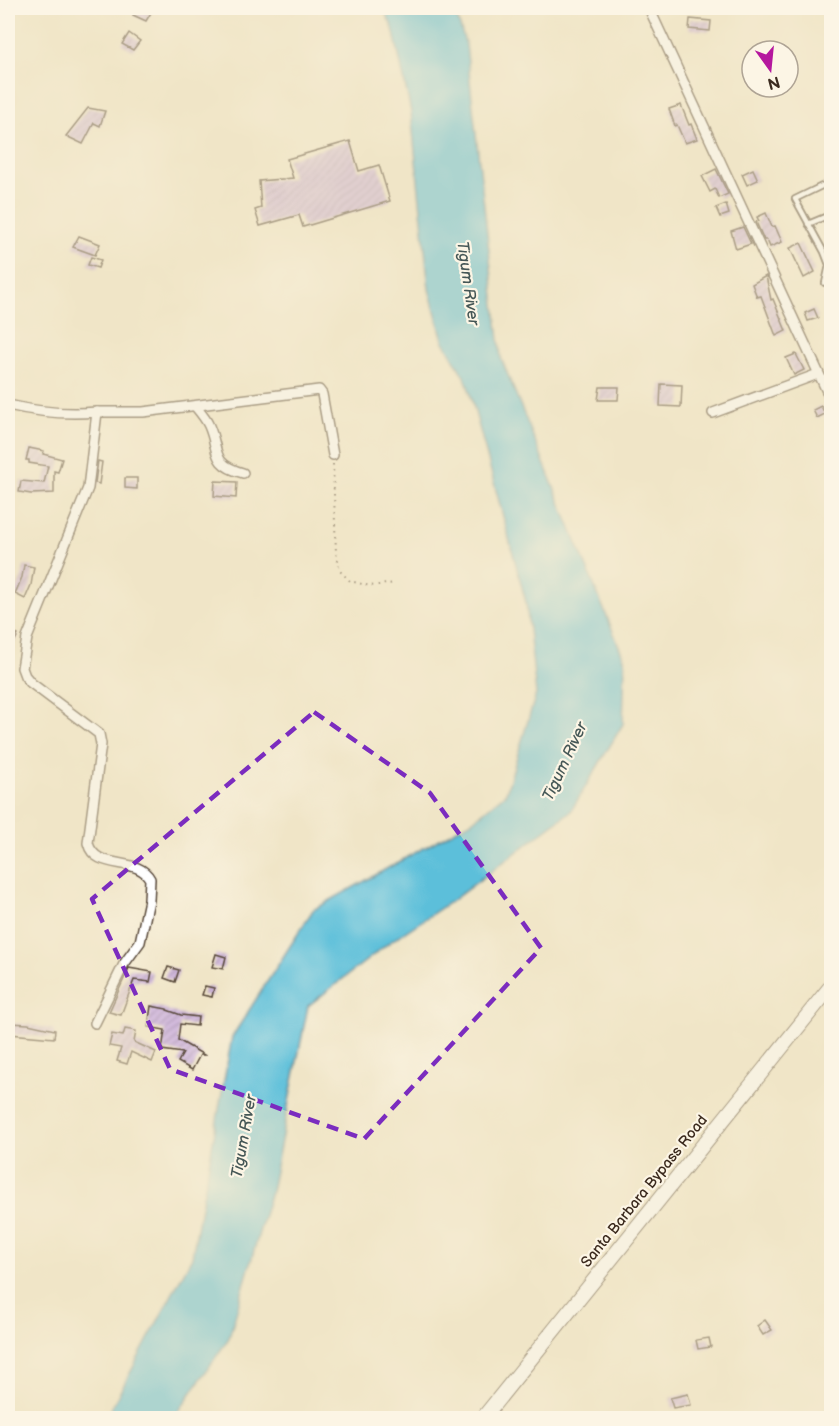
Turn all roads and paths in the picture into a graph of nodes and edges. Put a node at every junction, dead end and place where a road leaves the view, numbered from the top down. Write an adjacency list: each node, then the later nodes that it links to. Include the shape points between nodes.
1 (649, 8): 6 (street)
2 (831, 182): 4 (lane, via 795,199)
3 (831, 214): 4 (lane)
4 (808, 224): 5 (lane, via 829,266)
5 (825, 283)
6 (818, 374): 7 (street); 11 (street)
7 (831, 402)
8 (8, 405): 10 (street, via 37,412)
9 (195, 406): 10 (street); 12 (street, via 319,390); 13 (street, via 209,425 218,458)
10 (98, 412): 16 (street, via 88,488 27,638 22,668 31,683 99,734 101,744 89,832 92,855 141,869 150,879 140,942 124,964)
11 (713, 413)
12 (333, 455): 14 (path, via 340,571 350,580 370,586)
13 (243, 473)
14 (395, 583)
15 (831, 985): 17 (main road, Santa Barbara Bypass Road)
16 (95, 1023)
17 (483, 1419)

